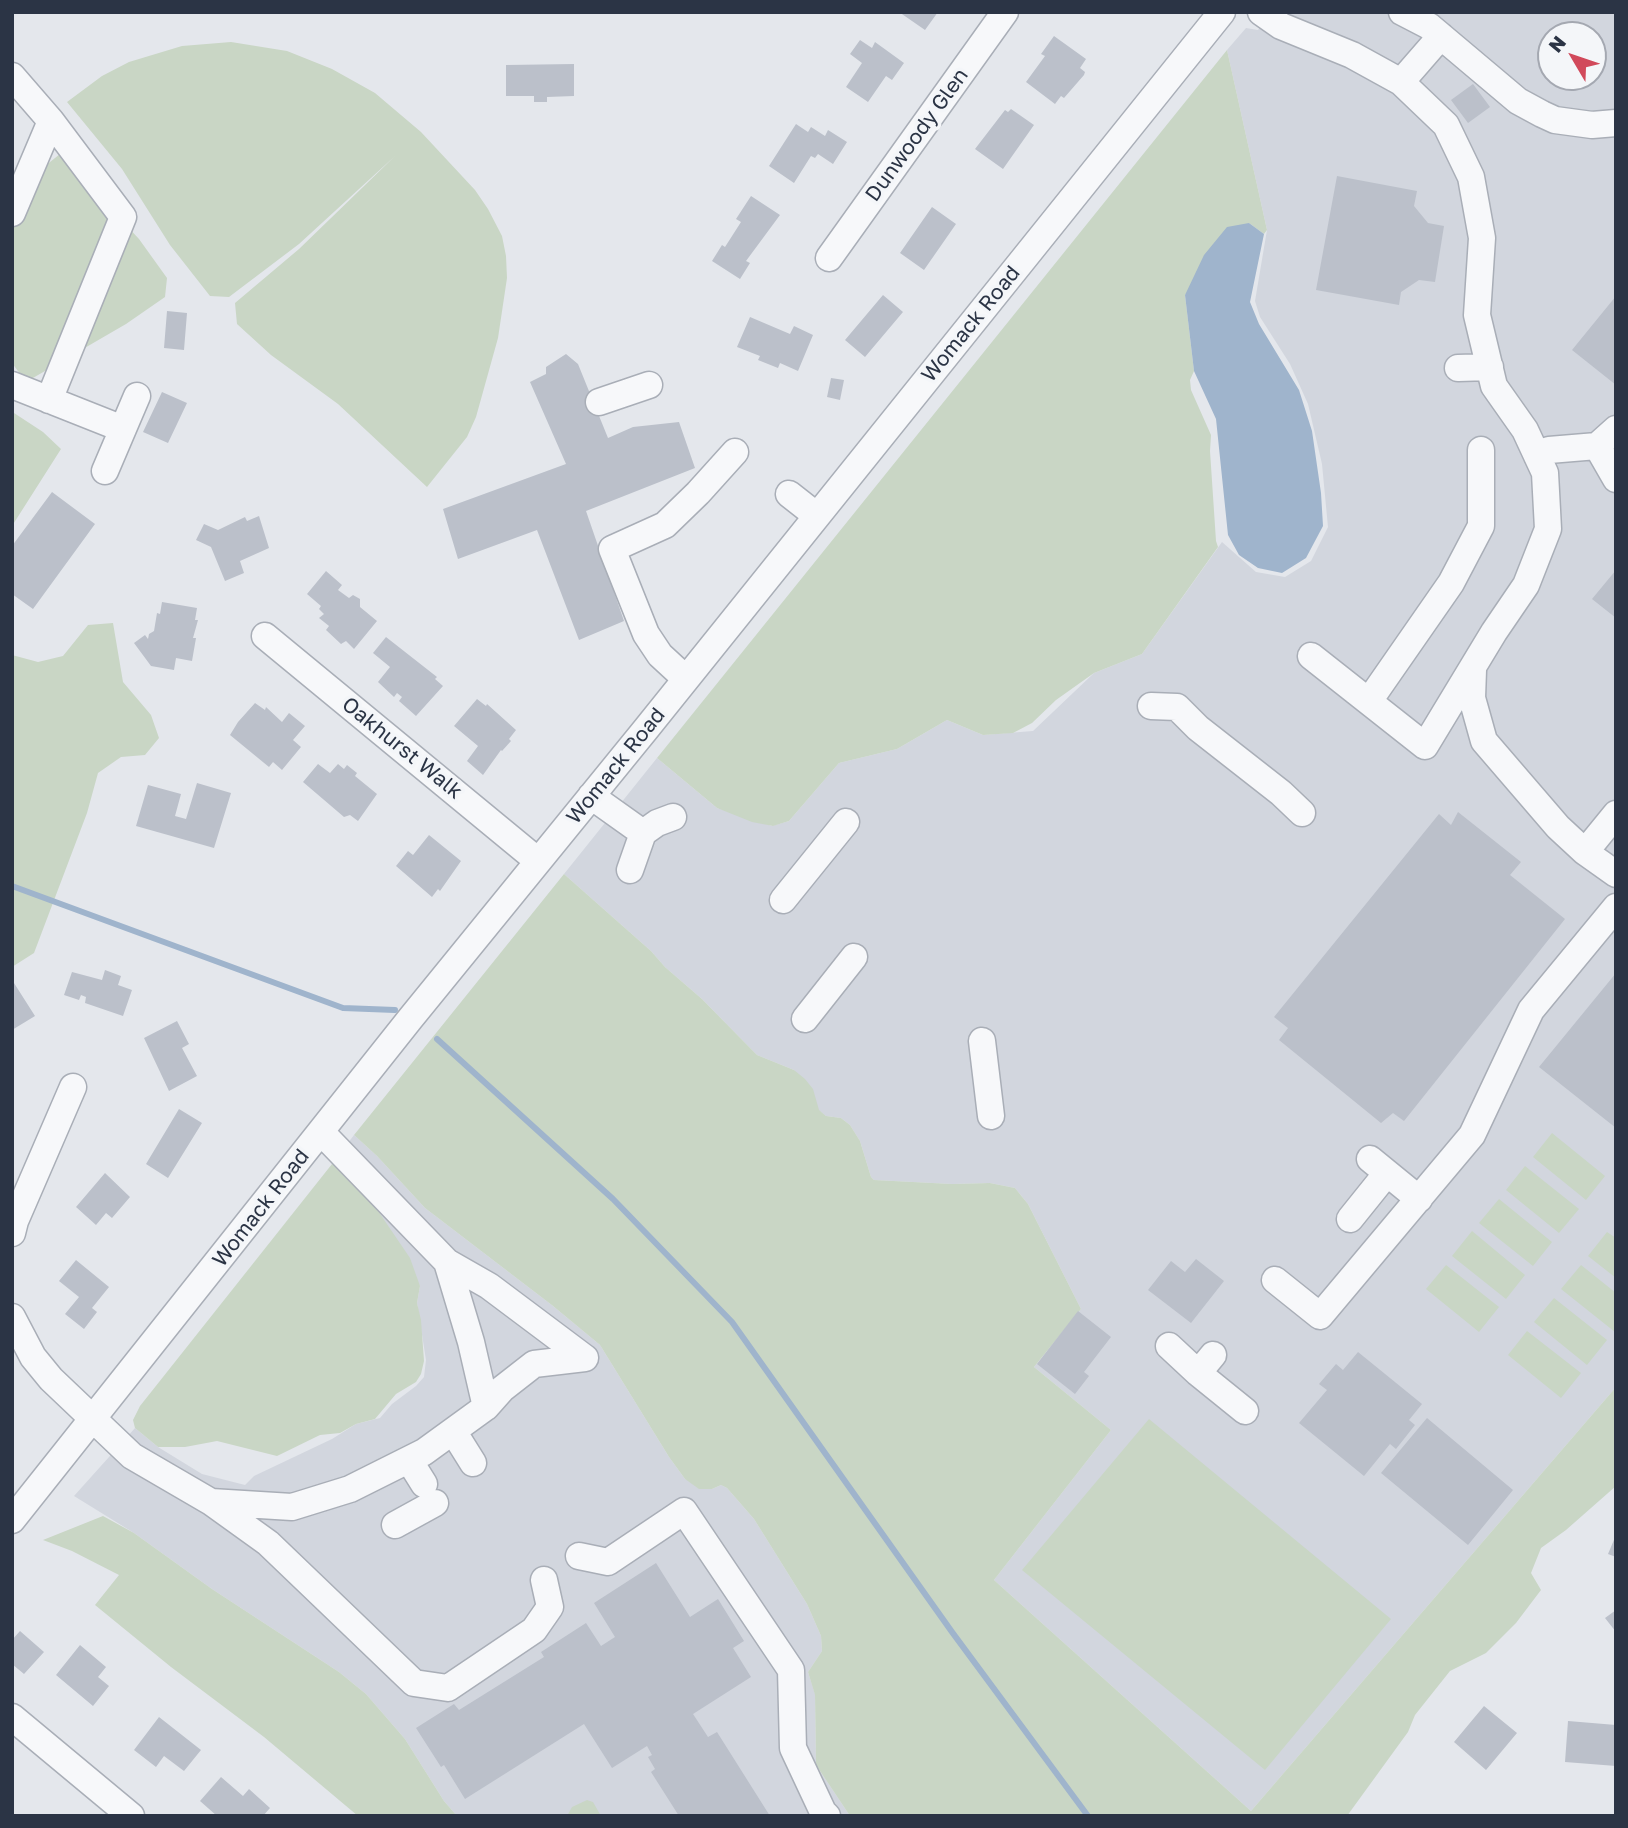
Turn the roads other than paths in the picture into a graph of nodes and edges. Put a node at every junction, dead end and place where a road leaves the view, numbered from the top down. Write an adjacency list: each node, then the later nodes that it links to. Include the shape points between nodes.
1 (1005, 12): 11 (street, Dunwoody Glen)
2 (1222, 12): 27 (street, Womack Road)
3 (1261, 12): 7 (street, via 1280,26 1352,55)
4 (1402, 12): 5 (street)
5 (1441, 36): 7 (street); 9 (street, via 1518,101 1542,114 1555,120)
6 (12, 75): 8 (street)
7 (1401, 82): 12 (street, via 1446,125 1471,177 1482,238 1477,315)
8 (51, 121): 10 (street); 17 (street, via 123,217)
9 (1614, 126)
10 (12, 213)
11 (829, 258)
12 (1490, 367): 13 (street); 23 (street, via 1494,386)
13 (1458, 368)
14 (12, 385): 17 (street)
15 (649, 385): 18 (street)
16 (137, 396): 19 (street)
17 (48, 400): 19 (street)
18 (599, 401)
19 (123, 429): 24 (street)
20 (1606, 438): 23 (street); 25 (street)
21 (1481, 450): 32 (street, via 1481,526 1451,583)
22 (735, 452): 31 (street, via 665,525 612,549 643,627 660,655)
23 (1537, 456): 30 (street, via 1545,473 1548,529 1526,585)
24 (105, 471)
25 (1616, 479)
26 (789, 494): 27 (street)
27 (817, 516): 31 (street, Womack Road)
28 (265, 636): 41 (street, Oakhurst Walk)
29 (1311, 656): 32 (street)
30 (1474, 668): 32 (street, via 1425,746); 40 (street, via 1472,698 1484,741)
31 (686, 679): 34 (street, Womack Road)
32 (1369, 701)
33 (1151, 706): 35 (street, via 1177,707)
34 (591, 796): 39 (street); 41 (street, Womack Road)
35 (1302, 813)
36 (1616, 814): 40 (street)
37 (673, 817): 39 (street)
38 (846, 822): 44 (street)
39 (643, 834): 42 (street)
40 (1585, 852): 43 (street)
41 (538, 861): 51 (street, Womack Road)
42 (630, 870)
43 (1616, 874)
44 (783, 900)
45 (1616, 907): 52 (street, via 1531,1010 1472,1135)
46 (854, 957): 47 (street)
47 (805, 1019)
48 (982, 1041): 50 (street)
49 (73, 1087): 54 (street)
50 (991, 1116)
51 (321, 1132): 55 (street); 61 (street, Womack Road)
52 (1419, 1199): 53 (street, via 1378,1166); 56 (street, via 1320,1316)
53 (1350, 1219)
54 (12, 1233)
55 (447, 1262): 59 (street); 59 (street, via 489,1286 585,1358 534,1364)
56 (1275, 1280)
57 (12, 1317): 61 (street, via 51,1380)
58 (1169, 1346): 60 (street, via 1205,1364)
59 (485, 1407): 62 (street)
60 (1245, 1411)
61 (95, 1419): 65 (street, via 132,1456); 66 (street, Womack Road)
62 (453, 1431): 63 (street); 64 (street)
63 (408, 1460): 65 (street, via 349,1489 292,1507); 67 (street, via 429,1494)
64 (473, 1463)
65 (211, 1502): 69 (street, via 268,1543 414,1683 449,1688 534,1630 550,1606)
66 (12, 1520)
67 (395, 1525)
68 (579, 1556): 72 (street, via 608,1562 684,1511 791,1670 793,1748)
69 (544, 1580)
70 (12, 1717): 71 (street)
71 (131, 1816)
72 (827, 1816)

